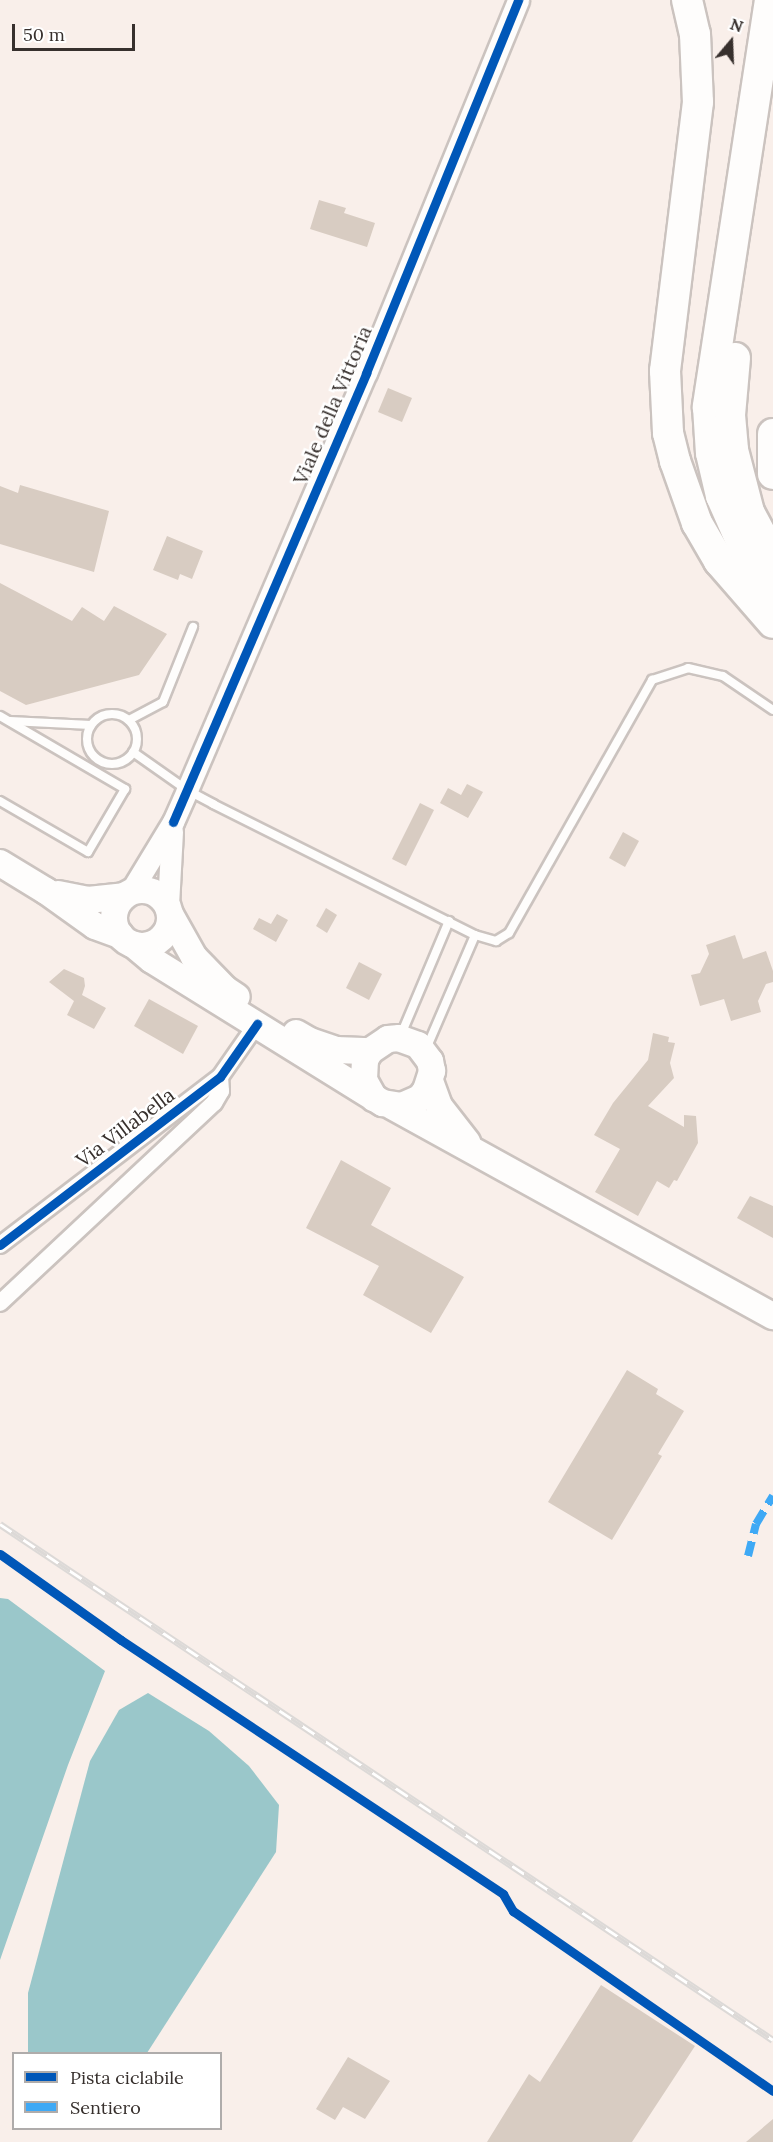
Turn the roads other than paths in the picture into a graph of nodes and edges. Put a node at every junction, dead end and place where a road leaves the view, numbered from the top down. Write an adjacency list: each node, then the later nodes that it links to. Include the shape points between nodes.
1 (518, 0): 18 (street, Viale della Vittoria, via 366,373)
2 (687, 0): 9 (highway, via 696,34 698,102 665,371 668,433 697,523 719,561)
3 (770, 0): 8 (highway, via 708,418 716,477 729,517 744,548)
4 (773, 115): 7 (highway, via 731,382 730,415 739,479 749,512)
5 (773, 434): 6 (highway)
6 (773, 474)
7 (773, 557)
8 (773, 590)
9 (773, 622)
10 (193, 627): 13 (lane, via 163,702)
11 (773, 710): 26 (lane, via 723,675 688,668 652,680 509,933 496,941)
12 (3, 718): 14 (lane); 17 (lane)
13 (129, 720): 14 (lane, via 104,715); 15 (lane, via 137,735)
14 (91, 725): 16 (lane, via 87,742 90,750 95,757)
15 (133, 752): 16 (lane, via 124,761); 18 (lane)
16 (111, 764): 17 (lane)
17 (103, 776): 19 (lane, via 125,789 88,852)
18 (187, 790): 20 (street, Viale della Vittoria); 25 (lane)
19 (0, 801)
20 (173, 822): 23 (street, Viale della Vittoria); 24 (street, Viale della Vittoria)
21 (0, 863): 22 (main road)
22 (46, 891): 23 (main road, via 88,900); 27 (main road, via 95,926)
23 (128, 894): 24 (main road, via 148,890 156,893); 27 (main road, via 115,910 116,927)
24 (169, 911): 27 (main road, via 170,924 163,937 149,945); 30 (main road, via 194,957 225,989 310,1041 336,1050)
25 (449, 921): 26 (lane); 29 (lane)
26 (475, 935): 31 (lane)
27 (127, 940): 28 (main road)
28 (257, 1024): 32 (street, Via Villabella); 34 (main road)
29 (399, 1038): 30 (main road, via 378,1044); 31 (main road)
30 (370, 1051): 34 (main road, via 365,1060 364,1080)
31 (425, 1052): 33 (main road, via 432,1071)
32 (220, 1077): 36 (street, Via Villabella); 37 (street, via 220,1091 214,1103)
33 (430, 1081): 34 (main road, via 420,1098 402,1106); 35 (main road, via 439,1106)
34 (383, 1102): 35 (main road)
35 (473, 1149): 38 (main road)
36 (0, 1245)
37 (0, 1303)
38 (773, 1316)

